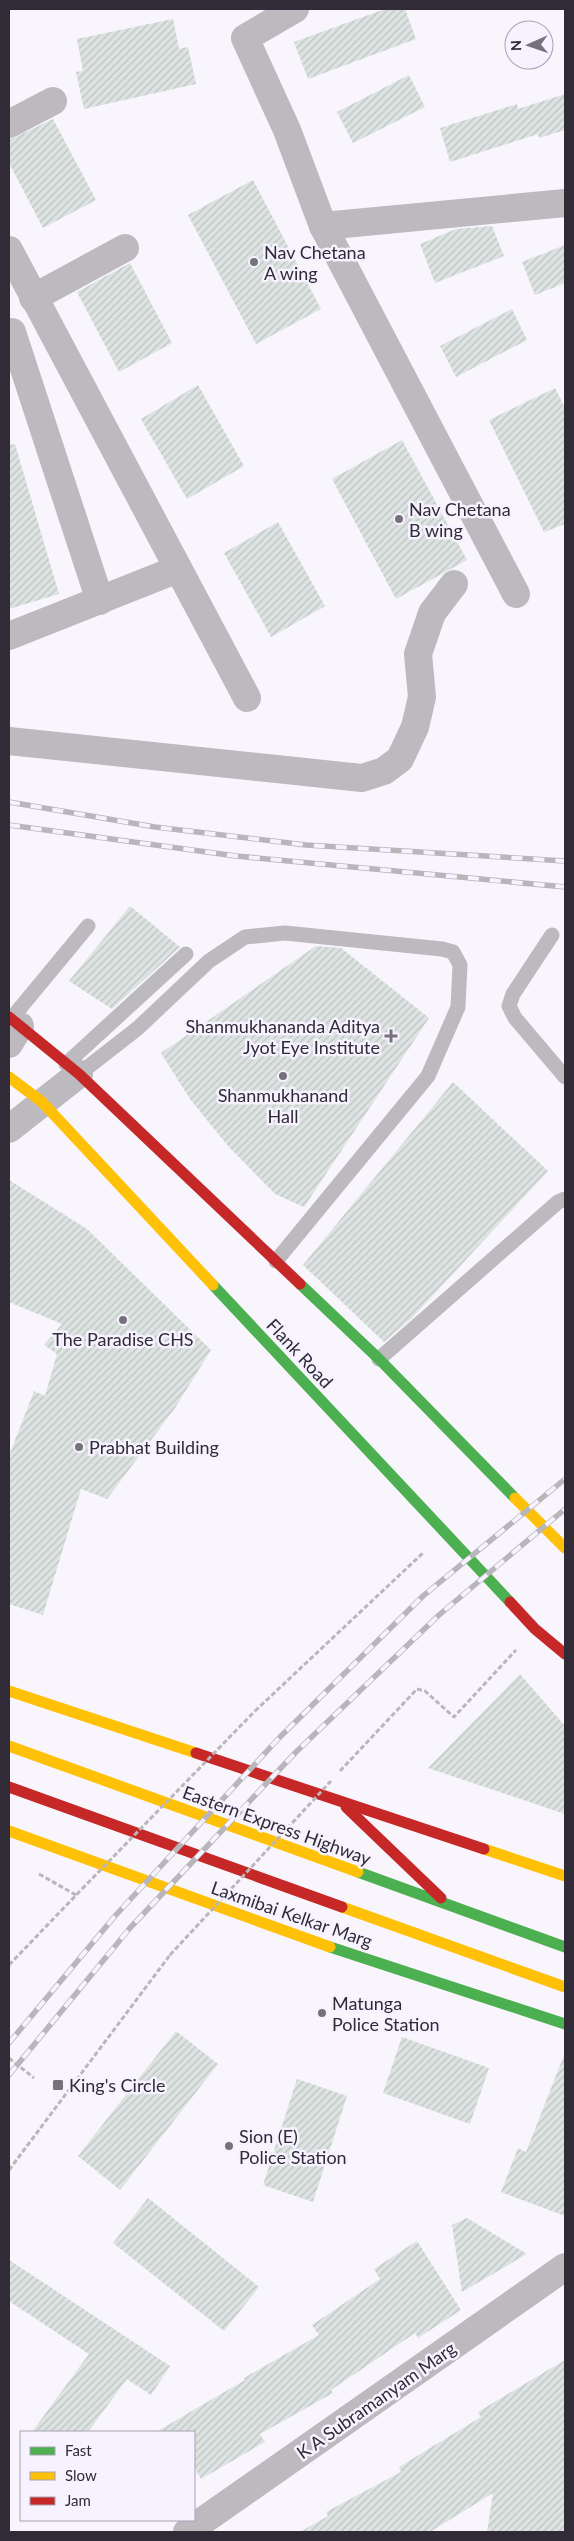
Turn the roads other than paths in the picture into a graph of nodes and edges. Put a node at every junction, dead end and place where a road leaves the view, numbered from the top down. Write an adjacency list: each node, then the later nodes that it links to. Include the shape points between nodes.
1 (295, 9): 5 (street, via 245,38 287,130)
2 (53, 101): 3 (street)
3 (9, 124)
4 (565, 203): 5 (street)
5 (323, 226): 13 (street)
6 (125, 248): 8 (street)
7 (9, 250): 8 (street)
8 (33, 298): 9 (street)
9 (48, 327): 10 (street); 11 (street)
10 (10, 332): 14 (street)
11 (178, 569): 14 (street); 16 (street)
12 (454, 584): 17 (street, via 432,613 418,654 422,697 415,727 400,758 384,771 362,778)
13 (516, 594)
14 (100, 601): 15 (street)
15 (9, 636)
16 (247, 698)
17 (9, 741)
18 (88, 926): 21 (lane)
19 (552, 935): 24 (lane, via 513,994 509,1006 515,1018)
20 (186, 954): 22 (lane)
21 (12, 1026): 22 (main road)
22 (73, 1069): 25 (street); 28 (main road); 28 (lane, via 138,1028 209,961 245,938 285,933 453,952 460,965 458,1006 428,1076)
23 (9, 1077): 25 (main road, Flank Road)
24 (565, 1077)
25 (42, 1102): 26 (street); 31 (main road, Flank Road, via 535,1629)
26 (9, 1129)
27 (565, 1199): 29 (lane)
28 (276, 1261): 29 (main road)
29 (379, 1359): 30 (main road)
30 (565, 1548)
31 (565, 1654)
32 (9, 1691): 35 (main road)
33 (9, 1746): 38 (main road, Eastern Express Highway)
34 (9, 1787): 42 (main road)
35 (341, 1802): 37 (main road); 38 (main road)
36 (9, 1831): 39 (main road, Laxmibai Kelkar Marg)
37 (565, 1876)
38 (450, 1906): 43 (main road, Eastern Express Highway)
39 (297, 1936): 40 (main road); 45 (main road, Laxmibai Kelkar Marg)
40 (336, 1938)
41 (395, 1940): 42 (main road)
42 (435, 1941): 44 (main road)
43 (565, 1947)
44 (565, 1987)
45 (565, 2024)
46 (565, 2267): 47 (street, K A Subramanyam Marg)
47 (187, 2532)

